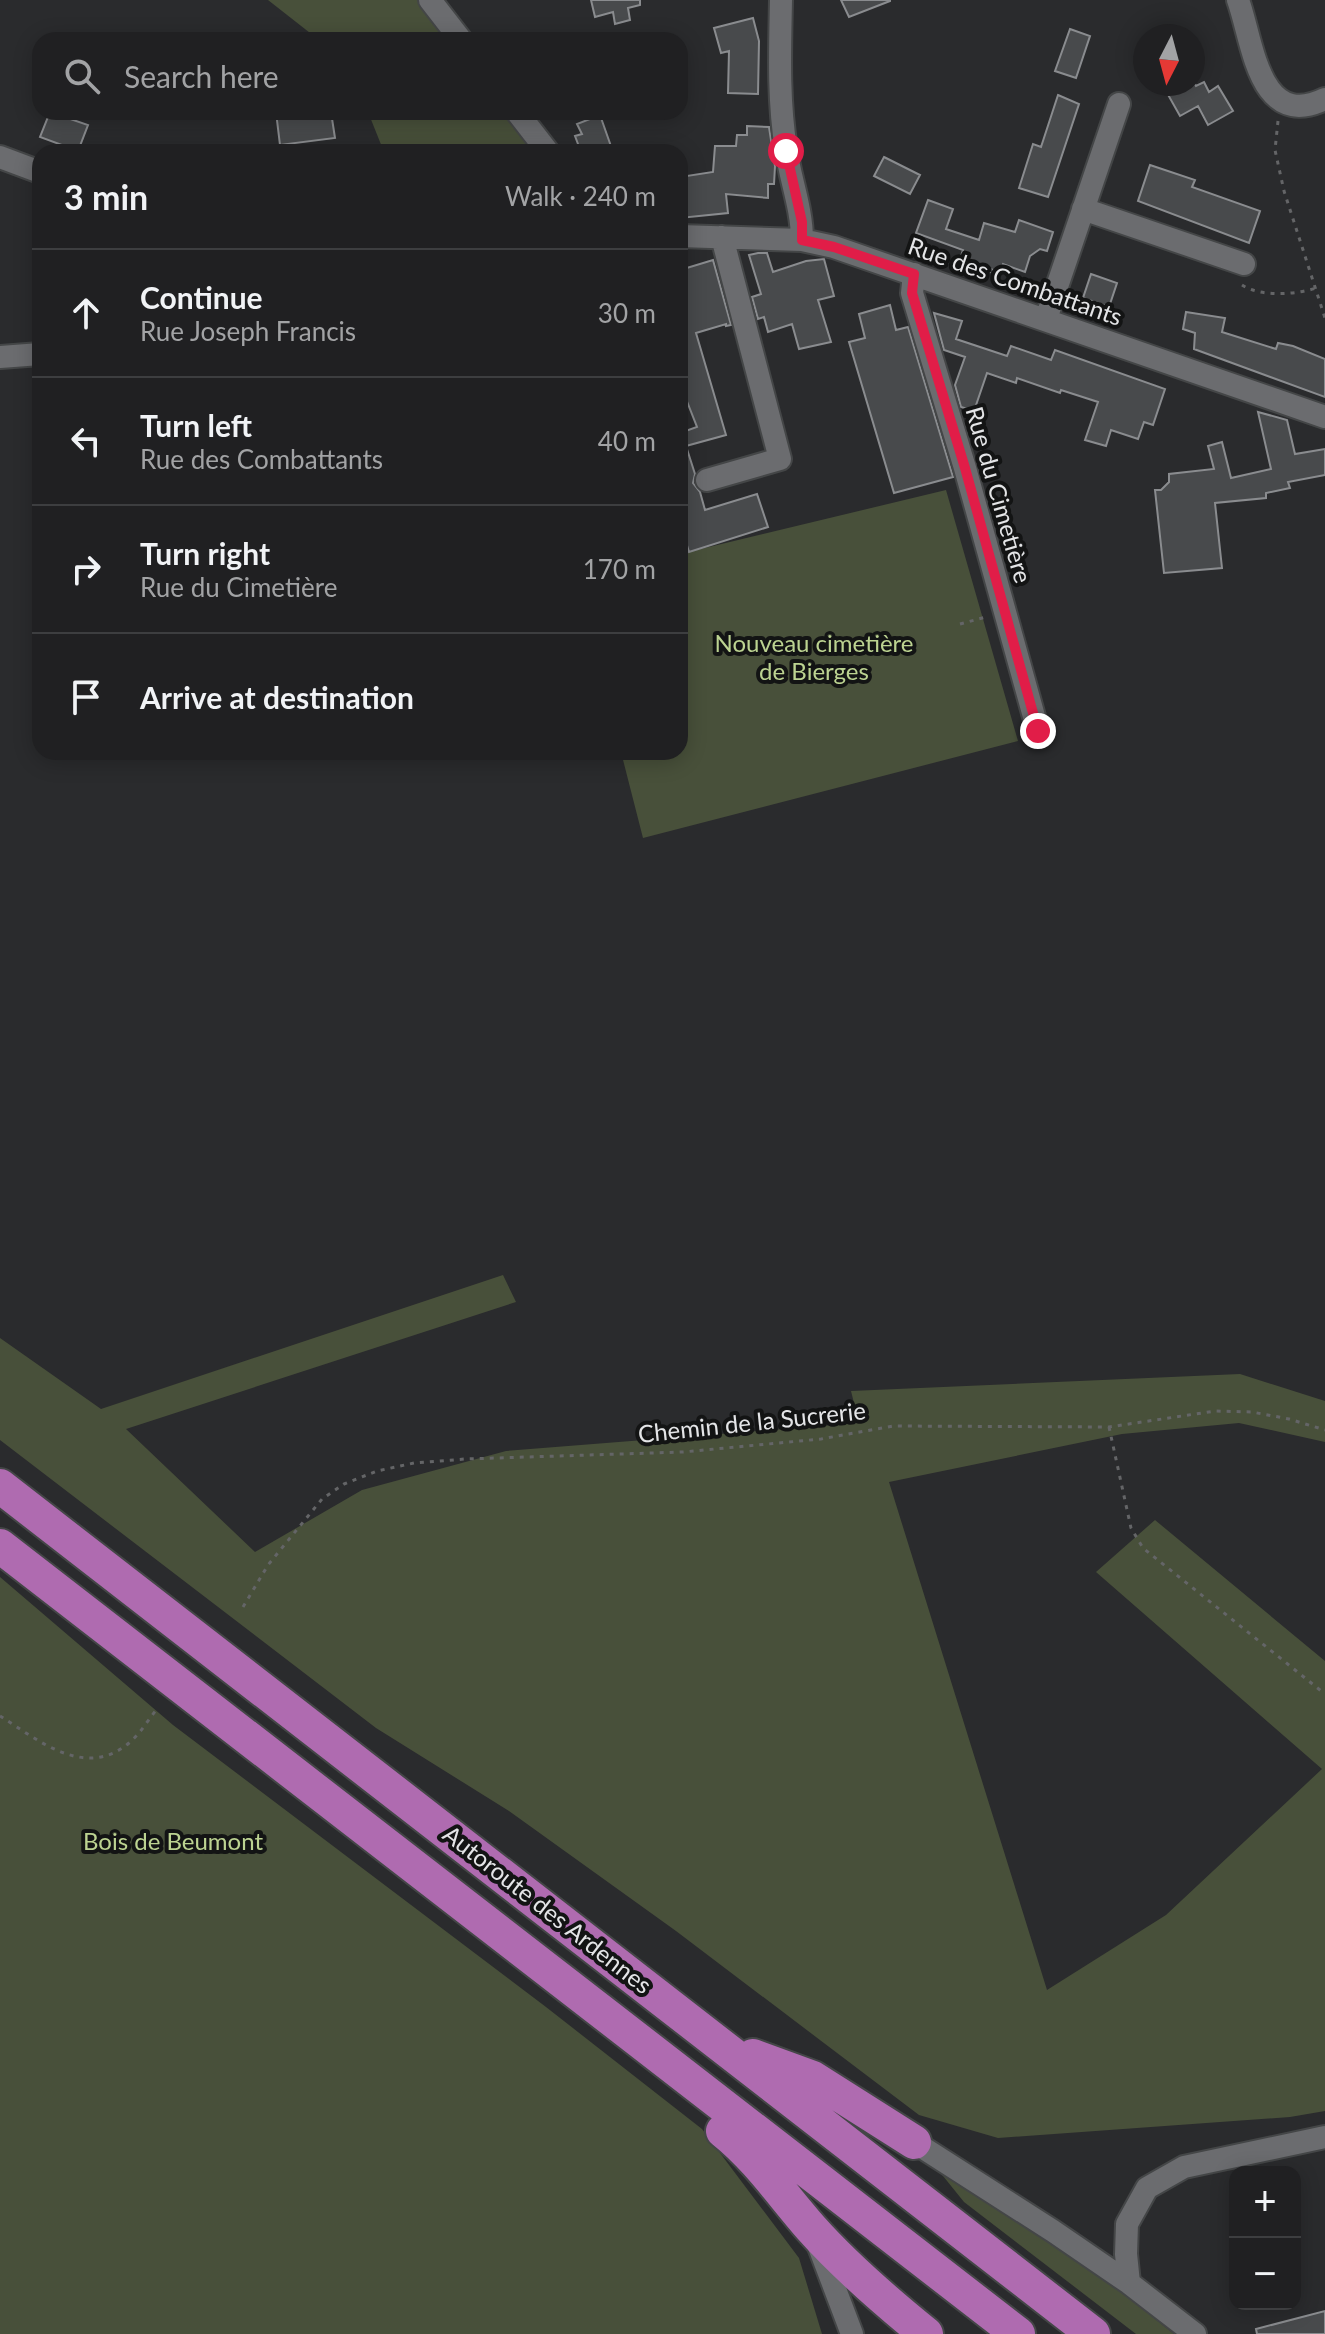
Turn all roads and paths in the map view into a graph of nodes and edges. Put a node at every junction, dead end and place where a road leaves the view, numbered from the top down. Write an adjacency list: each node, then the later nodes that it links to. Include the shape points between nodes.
1 (430, 0): 4 (street)
2 (781, 0): 15 (street, via 780,95)
3 (1238, 0): 6 (street, via 1257,66)
4 (455, 32)
5 (1325, 99): 6 (street, via 1304,105)
6 (1280, 101): 18 (path, via 1275,150)
7 (1119, 104): 12 (street)
8 (523, 120): 9 (street)
9 (542, 144)
10 (0, 157): 11 (street)
11 (32, 169)
12 (1083, 209): 16 (street); 20 (street)
13 (688, 236): 14 (street, Rue des Combattants)
14 (722, 237): 15 (street, Rue des Combattants); 24 (street, via 780,459)
15 (802, 240): 17 (street, Rue des Combattants)
16 (1244, 264): 18 (path, via 1243,287 1300,293)
17 (914, 274): 20 (street, Rue des Combattants); 25 (street, Rue du Cimetière, via 912,293)
18 (1316, 288): 19 (path)
19 (1325, 318)
20 (1046, 319): 23 (street, Rue des Combattants)
21 (32, 355): 22 (street)
22 (0, 357)
23 (1325, 417)
24 (707, 480)
25 (1005, 612): 26 (path); 27 (street, Rue du Cimetière)
26 (960, 624)
27 (1038, 731)
28 (1109, 1427): 29 (path, Chemin de la Sucrerie, via 1215,1411 1252,1412); 32 (path, Chemin de la Sucrerie, via 893,1426 821,1439 683,1452 414,1463 377,1471 322,1499 268,1565); 33 (path, via 1131,1528 1143,1548)
29 (1325, 1430)
30 (0, 1486): 36 (highway, Autoroute des Ardennes)
31 (0, 1546): 37 (highway, Autoroute des Ardennes)
32 (243, 1607)
33 (1325, 1694)
34 (157, 1709): 35 (path, via 129,1744 87,1759 59,1754)
35 (0, 1716)
36 (717, 2042): 39 (highway, via 813,2078); 45 (highway, Autoroute des Ardennes)
37 (681, 2073): 40 (highway, via 696,2109 757,2162); 44 (highway, Autoroute des Ardennes)
38 (1325, 2137): 41 (street, via 1184,2167 1147,2188 1127,2224)
39 (914, 2142): 41 (street)
40 (811, 2228): 42 (street); 43 (highway)
41 (1129, 2283): 46 (street)
42 (852, 2334)
43 (926, 2334)
44 (1018, 2334)
45 (1093, 2334)
46 (1195, 2334)

